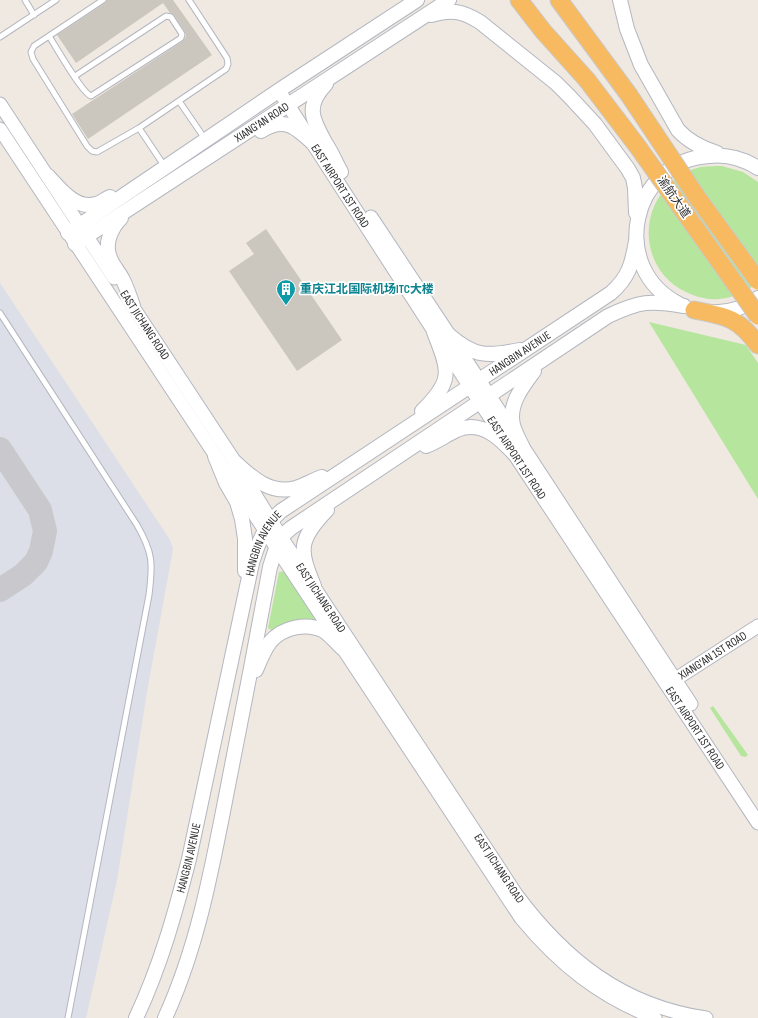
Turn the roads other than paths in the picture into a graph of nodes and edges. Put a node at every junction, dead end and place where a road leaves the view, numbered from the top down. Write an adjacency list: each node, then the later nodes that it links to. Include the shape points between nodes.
1 (25, 0): 13 (lane)
2 (56, 0): 13 (lane)
3 (103, 0): 16 (lane)
4 (189, 0): 23 (lane, via 227,58 228,64 220,74)
5 (399, 0): 15 (main road)
6 (417, 0): 15 (main road, XIANG'AN ROAD)
7 (449, 0): 14 (main road, XIANG'AN ROAD)
8 (519, 0): 20 (highway)
9 (532, 0): 20 (highway)
10 (559, 0): 22 (highway)
11 (572, 0): 22 (highway)
12 (620, 0): 31 (main road, via 639,59 678,130 694,144)
13 (34, 15): 17 (lane)
14 (421, 18): 18 (main road, XIANG'AN ROAD); 39 (main road, via 445,11 455,11 472,17 570,97 595,124 633,178 636,197)
15 (376, 26): 21 (main road, XIANG'AN ROAD)
16 (49, 36): 19 (lane); 26 (lane, via 31,50 31,56 90,149 98,152)
17 (0, 37)
18 (337, 73): 24 (main road, XIANG'AN ROAD); 35 (main road, via 315,98 312,114 315,125)
19 (74, 76): 19 (lane, via 91,96 181,38 182,34 171,18 166,16)
20 (587, 80): 46 (highway, 渝航大道, bridge)
21 (282, 89): 24 (street, EAST AIRPORT 1ST ROAD); 28 (main road, XIANG'AN ROAD)
22 (629, 95): 41 (highway, 渝航大道, bridge, via 697,197)
23 (179, 101): 26 (lane); 28 (lane)
24 (291, 103): 29 (street, EAST AIRPORT 1ST ROAD); 30 (main road, XIANG'AN ROAD); 35 (street, EAST AIRPORT 1ST ROAD)
25 (0, 104): 36 (street, EAST JICHANG ROAD)
26 (139, 128): 34 (lane)
27 (0, 129): 40 (street, EAST JICHANG ROAD)
28 (206, 140): 34 (main road, XIANG'AN ROAD)
29 (314, 144): 30 (main road, via 300,131 286,125 274,124 246,141); 47 (street, EAST AIRPORT 1ST ROAD)
30 (219, 150): 37 (main road, XIANG'AN ROAD)
31 (725, 156): 32 (main road); 39 (main road, via 693,158 664,174 653,185 643,202 639,211)
32 (752, 163): 33 (main road)
33 (758, 168)
34 (161, 170): 36 (main road, via 136,180 101,202 90,205 70,198); 38 (main road, XIANG'AN ROAD)
35 (341, 172): 48 (street, EAST AIRPORT 1ST ROAD)
36 (48, 176): 38 (street, EAST JICHANG ROAD)
37 (132, 208): 38 (main road, XIANG'AN ROAD); 43 (main road, via 114,227 108,251)
38 (84, 231): 40 (main road, XIANG'AN ROAD); 43 (street, EAST JICHANG ROAD)
39 (636, 236): 44 (main road, via 641,261 651,280 665,295); 50 (main road, HANGBIN AVENUE, via 630,268 619,285)
40 (72, 239): 56 (street, EAST JICHANG ROAD)
41 (758, 281)
42 (758, 298): 44 (main road, HANGBIN AVENUE, via 739,308 726,311)
43 (133, 306): 58 (street, EAST JICHANG ROAD)
44 (689, 308): 49 (highway, via 735,321); 51 (main road, HANGBIN AVENUE, via 649,302 636,304 608,316)
45 (0, 313): 72 (lane, via 137,525 149,548 151,559 149,595)
46 (758, 316)
47 (434, 332): 52 (street, EAST AIRPORT 1ST ROAD); 54 (main road, via 445,361 444,384 432,402)
48 (450, 335): 50 (main road, via 460,345 477,353 495,355); 52 (street, EAST AIRPORT 1ST ROAD)
49 (758, 345)
50 (526, 349): 52 (main road, HANGBIN AVENUE)
51 (542, 361): 53 (main road, HANGBIN AVENUE); 55 (main road, via 521,388 514,405 513,426)
52 (474, 384): 53 (street, EAST AIRPORT 1ST ROAD); 54 (main road, HANGBIN AVENUE)
53 (485, 399): 55 (street, EAST AIRPORT 1ST ROAD); 57 (main road, HANGBIN AVENUE)
54 (402, 432): 59 (main road, HANGBIN AVENUE)
55 (521, 453): 57 (main road, via 496,436 478,428 470,428 456,431 438,442); 68 (street, EAST AIRPORT 1ST ROAD)
56 (215, 456): 62 (street, EAST JICHANG ROAD); 65 (main road, via 236,502 244,529)
57 (397, 457): 60 (main road, HANGBIN AVENUE)
58 (236, 462): 59 (main road, via 258,482 282,489 296,488); 62 (street, EAST JICHANG ROAD)
59 (352, 465): 61 (main road, via 314,496 318,503); 62 (main road, HANGBIN AVENUE, via 281,511)
60 (347, 490): 61 (main road, HANGBIN AVENUE); 64 (main road, via 315,522 306,538 303,557)
61 (332, 500): 63 (main road, HANGBIN AVENUE, via 291,528)
62 (268, 525): 63 (street, EAST JICHANG ROAD); 65 (main road, HANGBIN AVENUE, via 252,563)
63 (278, 542): 64 (street, EAST JICHANG ROAD); 67 (street, EAST JICHANG ROAD); 69 (main road, HANGBIN AVENUE, via 270,567)
64 (314, 586): 76 (street, EAST JICHANG ROAD, via 516,894 544,929 584,967 621,991 659,1007)
65 (244, 600): 73 (main road, HANGBIN AVENUE, via 179,900 158,965)
66 (758, 626): 68 (street, XIANG'AN 1ST ROAD)
67 (342, 648): 69 (main road, via 330,636 316,628 300,627 284,631 265,649); 75 (street, EAST JICHANG ROAD, via 509,901 534,934 562,963 594,987)
68 (671, 682): 70 (street, EAST AIRPORT 1ST ROAD); 71 (street, EAST AIRPORT 1ST ROAD)
69 (245, 698): 74 (main road, HANGBIN AVENUE, via 203,904 182,975)
70 (758, 808)
71 (758, 823)
72 (68, 1018)
73 (136, 1018)
74 (165, 1018)
75 (655, 1018)
76 (706, 1018)

